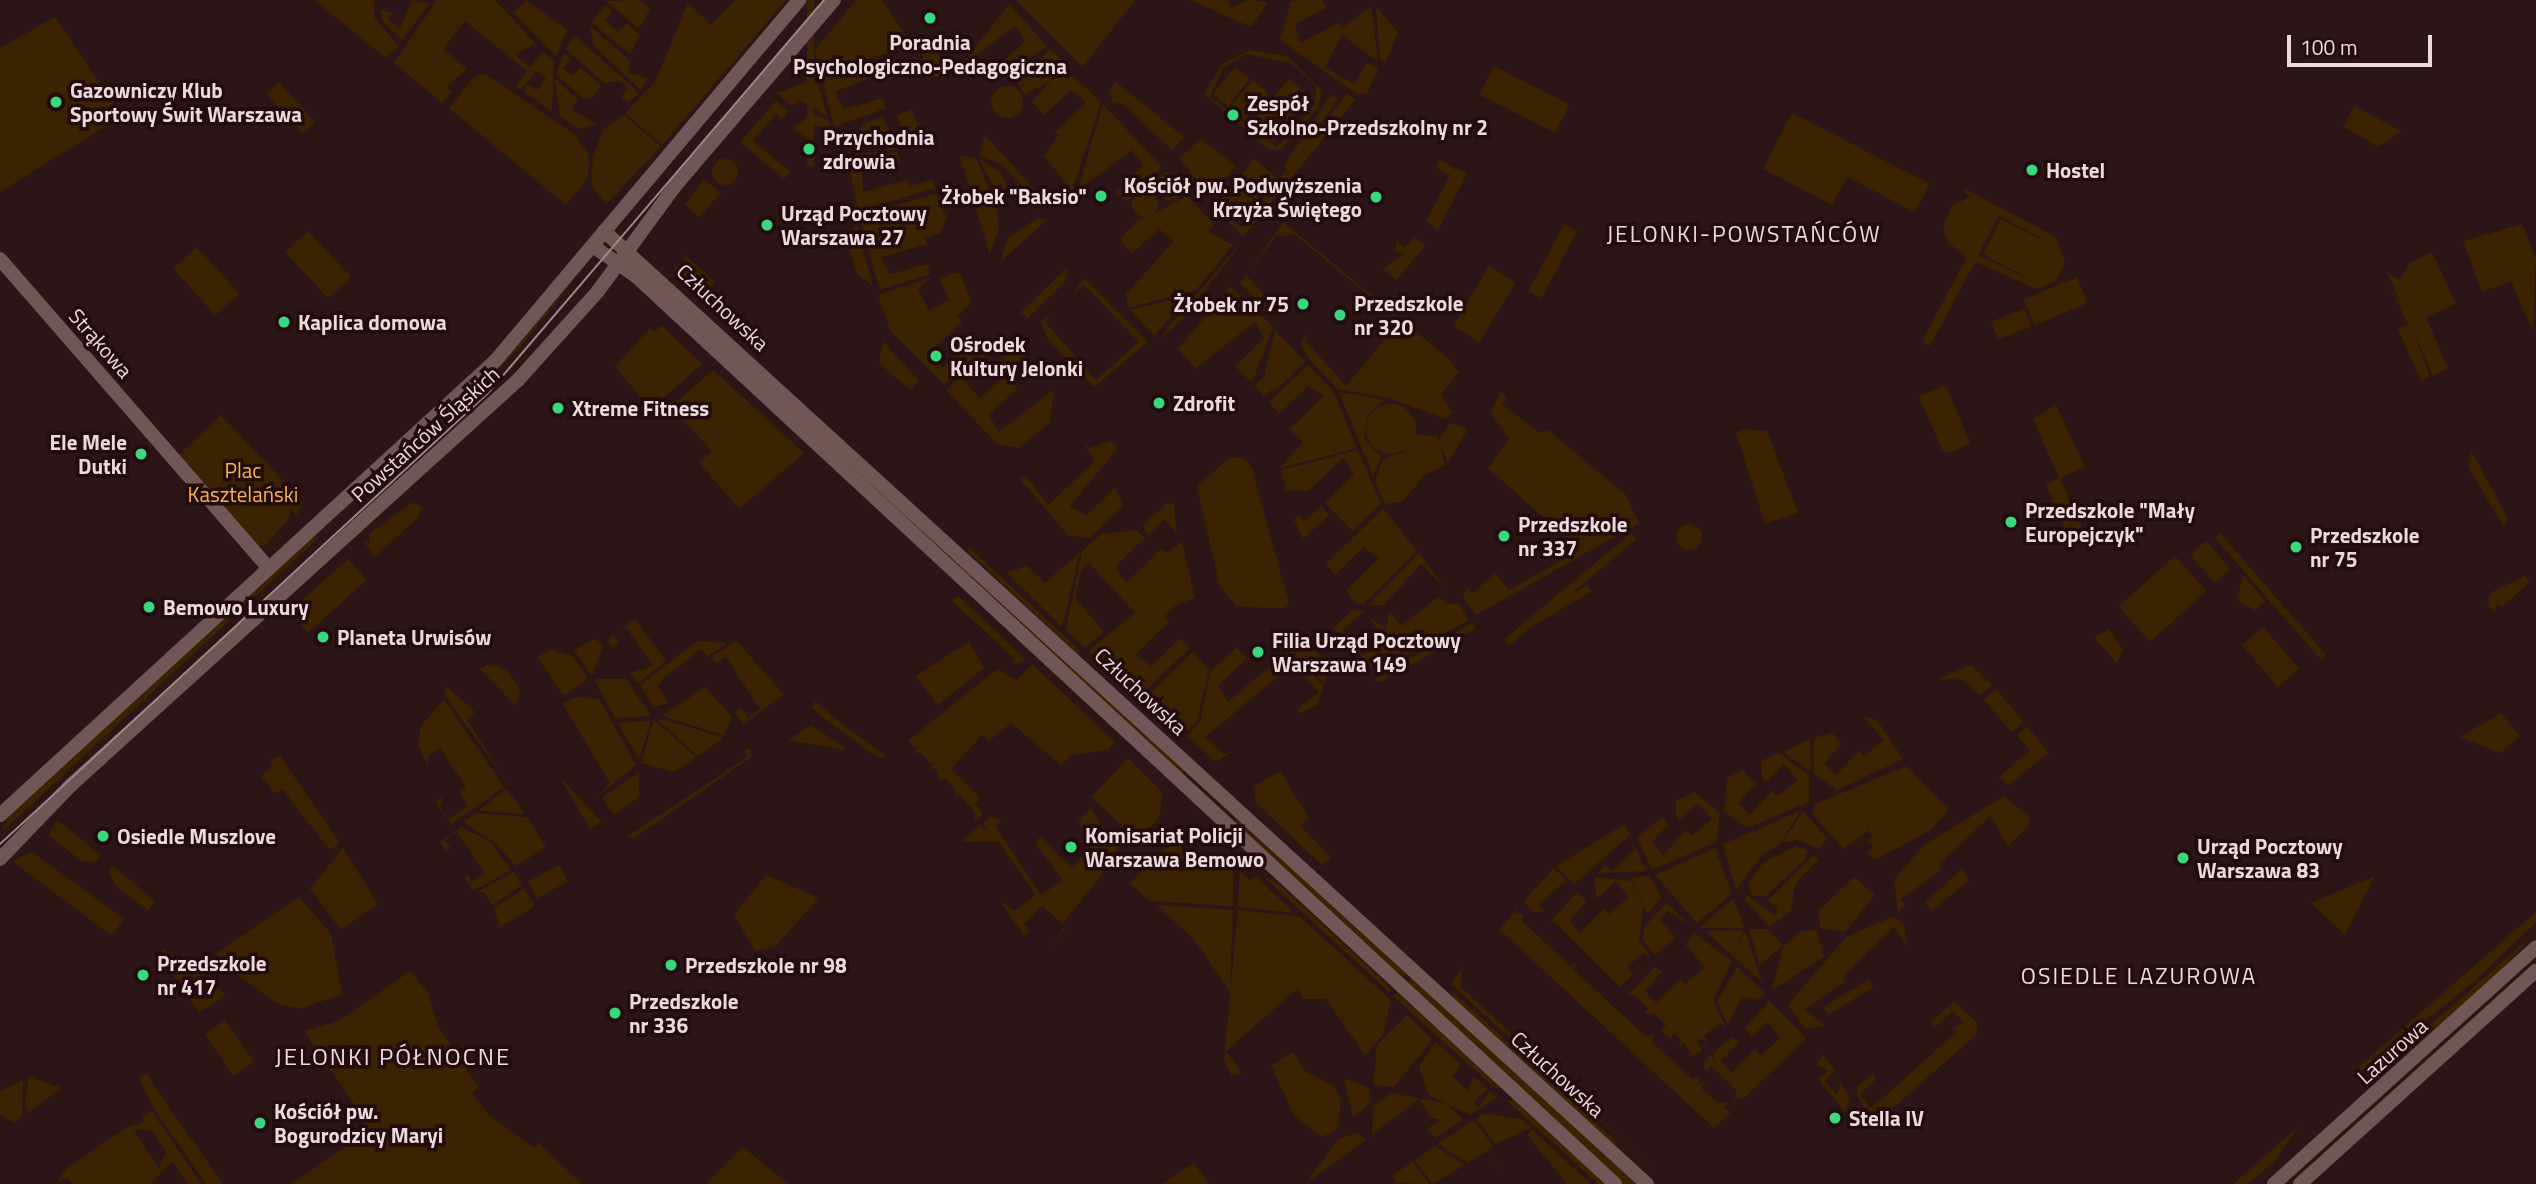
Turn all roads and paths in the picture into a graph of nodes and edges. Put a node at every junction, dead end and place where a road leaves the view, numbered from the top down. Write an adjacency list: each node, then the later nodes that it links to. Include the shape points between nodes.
1 (799, 0): 3 (street, Powstańców Śląskich)
2 (834, 0): 5 (street, Powstańców Śląskich)
3 (604, 231): 4 (street, Powstańców Śląskich); 5 (street, Człuchowska)
4 (593, 246): 7 (street, Człuchowska); 8 (street, Powstańców Śląskich, via 496,360)
5 (629, 249): 7 (street, Powstańców Śląskich); 14 (street, Człuchowska)
6 (0, 260): 8 (street, Strąkowa)
7 (619, 265): 10 (street, Powstańców Śląskich, via 518,380 71,785); 13 (street, Człuchowska)
8 (269, 568): 9 (street, Powstańców Śląskich)
9 (0, 815)
10 (0, 859)
11 (2536, 947): 15 (street, Lazurowa)
12 (2536, 971): 16 (street, Lazurowa)
13 (1615, 1184)
14 (1647, 1184)
15 (2274, 1184)
16 (2300, 1184)

